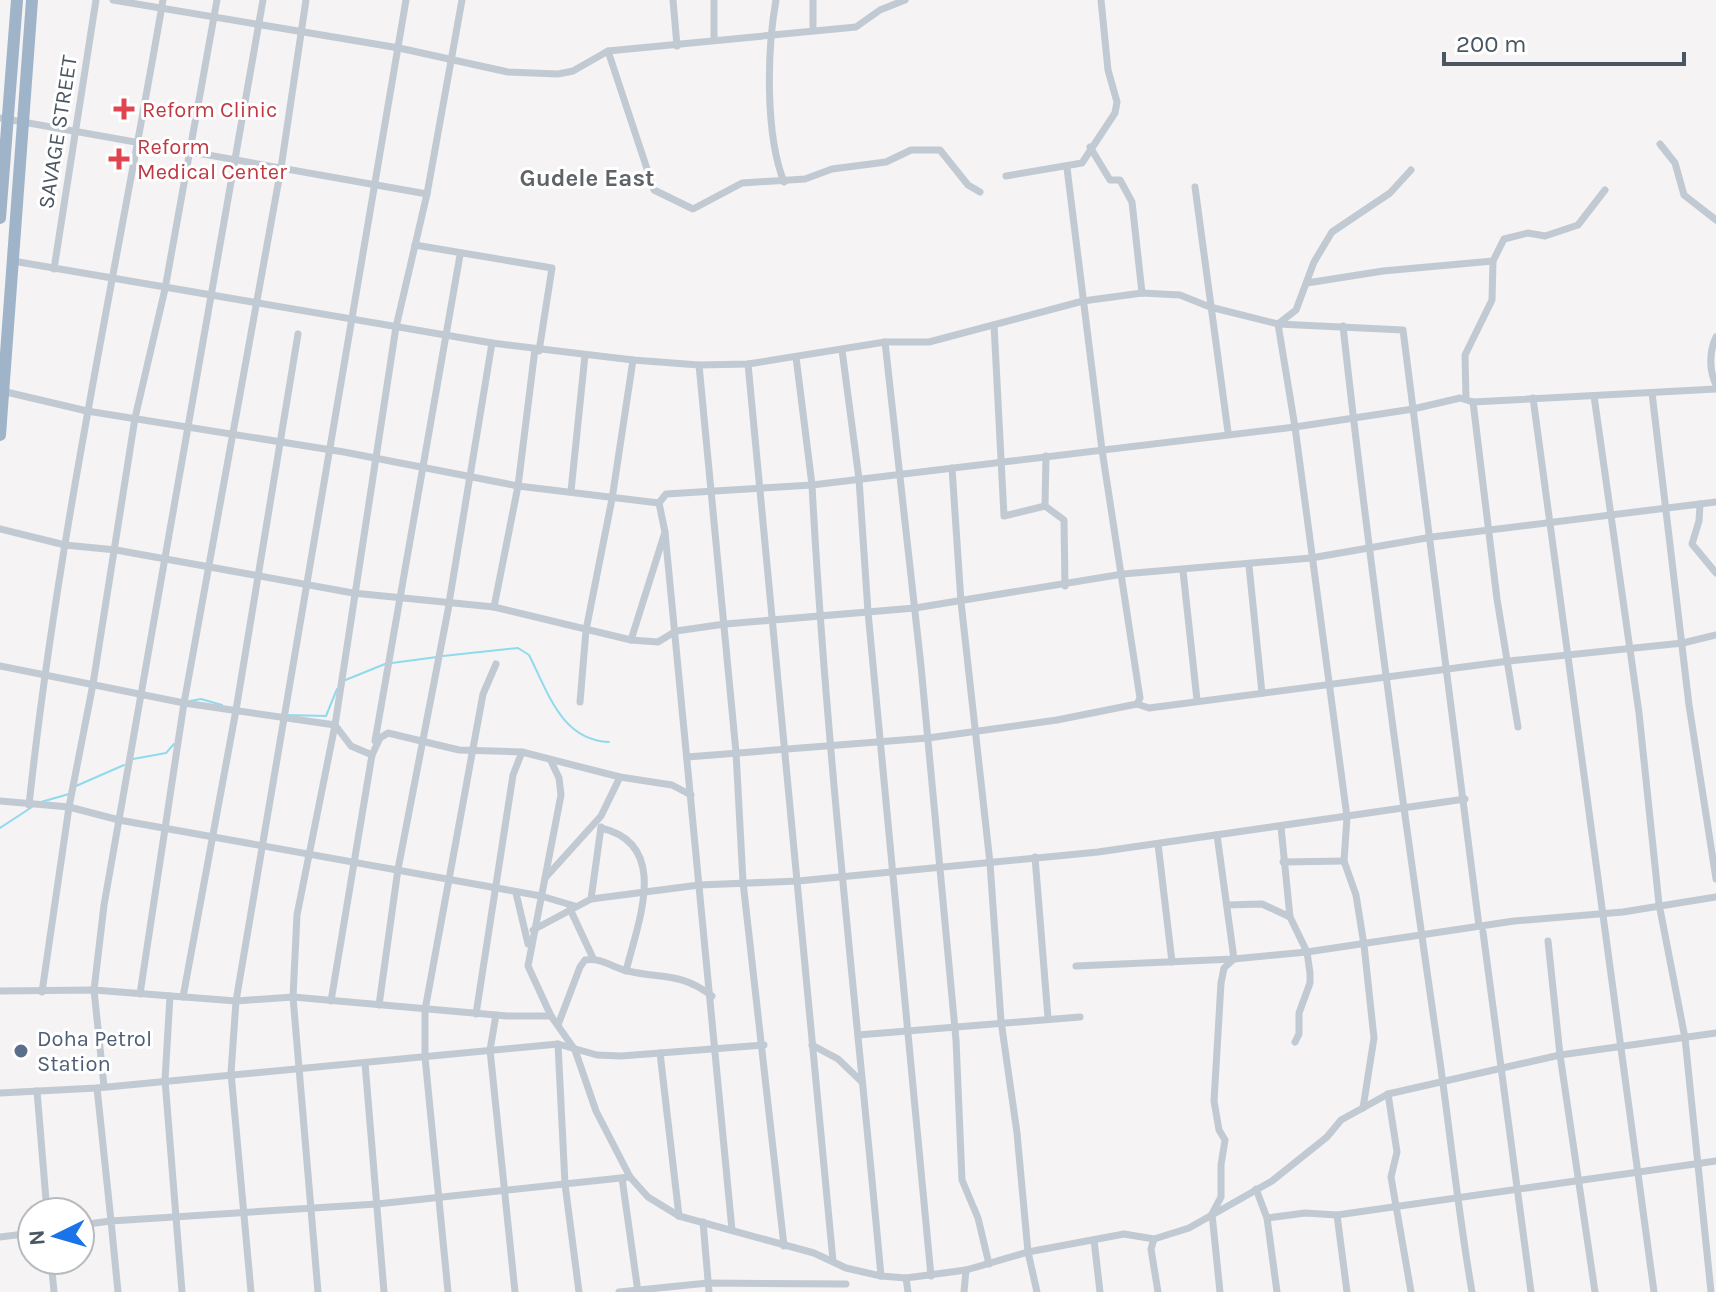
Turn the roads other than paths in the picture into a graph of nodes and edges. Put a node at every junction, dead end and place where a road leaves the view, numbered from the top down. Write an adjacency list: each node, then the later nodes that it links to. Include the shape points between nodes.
1 (17, 0): 27 (highway)
2 (32, 0): 28 (highway)
3 (96, 0): 29 (street, SAVAGE STREET)
4 (113, 0): 16 (street)
5 (217, 0): 17 (street)
6 (263, 0): 18 (street)
7 (306, 0): 20 (street)
8 (406, 0): 24 (street)
9 (462, 0): 26 (street)
10 (673, 0): 23 (street)
11 (714, 0): 22 (street)
12 (776, 0): 21 (street)
13 (813, 0): 19 (street)
14 (905, 0): 19 (street, via 856,27)
15 (1101, 0): 32 (street, via 1117,102 1115,113)
16 (162, 4): 17 (street); 30 (street)
17 (214, 17): 18 (street); 33 (street)
18 (260, 25): 20 (street); 34 (street)
19 (813, 28): 21 (street)
20 (301, 33): 24 (street); 35 (street)
21 (770, 35): 22 (street); 39 (street, via 777,164)
22 (714, 39): 23 (street)
23 (677, 46): 25 (street)
24 (399, 48): 26 (street); 40 (street)
25 (608, 51): 26 (street, via 558,74 508,72); 39 (street, via 654,190 693,209 742,183)
26 (452, 61): 44 (street)
27 (3, 118): 28 (street); 45 (highway)
28 (22, 120): 29 (street); 49 (highway)
29 (76, 131): 30 (street); 51 (street, SAVAGE STREET)
30 (137, 143): 33 (street); 52 (street)
31 (1660, 144): 46 (street, via 1675,163 1684,195)
32 (1090, 146): 36 (street, via 1082,163); 55 (street, via 1110,180 1120,180 1132,202)
33 (189, 151): 34 (street); 54 (street)
34 (236, 159): 35 (street); 56 (street)
35 (281, 168): 40 (street); 58 (street)
36 (1067, 168): 38 (street); 57 (street)
37 (1411, 170): 53 (street, via 1390,193 1332,232)
38 (1006, 176)
39 (784, 182): 43 (street, via 886,162 911,150 940,150)
40 (375, 185): 44 (street); 60 (street)
41 (1195, 187): 59 (street)
42 (1605, 190): 50 (street, via 1578,225 1545,236 1510,235)
43 (980, 192)
44 (427, 194): 47 (street)
45 (0, 218)
46 (1716, 220)
47 (415, 245): 48 (street); 64 (street)
48 (460, 255): 66 (street); 71 (street, via 552,268)
49 (13, 261): 51 (street); 78 (highway)
50 (1493, 261): 53 (street); 82 (street, via 1492,300 1465,355)
51 (54, 269): 52 (street)
52 (114, 281): 54 (street); 84 (street)
53 (1307, 283): 61 (street, via 1296,310)
54 (165, 289): 56 (street); 85 (street)
55 (1142, 293): 57 (street); 59 (street, via 1180,295)
56 (211, 295): 58 (street); 87 (street)
57 (1083, 301): 62 (street); 94 (street)
58 (254, 305): 60 (street); 91 (street)
59 (1210, 307): 61 (street); 89 (street)
60 (352, 321): 64 (street); 93 (street)
61 (1278, 324): 63 (street); 88 (street)
62 (994, 325): 68 (street, via 929,342); 97 (street)
63 (1343, 326): 83 (street, via 1403,330); 86 (street)
64 (396, 327): 66 (street); 96 (street)
65 (298, 334): 92 (street)
66 (446, 336): 69 (street); 98 (street)
67 (1716, 337): 77 (street, via 1711,351)
68 (885, 342): 70 (street); 100 (street)
69 (492, 343): 71 (street); 101 (street)
70 (842, 350): 73 (street); 102 (street)
71 (536, 353): 72 (street); 104 (street)
72 (585, 355): 74 (street); 106 (street)
73 (796, 357): 75 (street); 103 (street)
74 (633, 360): 76 (street); 108 (street)
75 (748, 364): 76 (street); 105 (street)
76 (699, 365): 107 (street)
77 (1716, 387): 79 (street)
78 (2, 391): 84 (street); 90 (highway)
79 (1652, 393): 80 (street); 113 (street)
80 (1594, 396): 81 (street); 114 (street)
81 (1533, 398): 82 (street); 115 (street)
82 (1470, 400): 83 (street); 117 (street)
83 (1413, 409): 86 (street); 119 (street)
84 (87, 411): 85 (street); 120 (street)
85 (135, 418): 87 (street); 122 (street)
86 (1353, 418): 88 (street); 121 (street)
87 (188, 426): 91 (street); 124 (street)
88 (1295, 427): 89 (street); 123 (street)
89 (1228, 432): 94 (street)
90 (0, 435)
91 (233, 436): 92 (street); 126 (street)
92 (282, 444): 93 (street); 130 (street)
93 (327, 450): 96 (street); 131 (street)
94 (1102, 450): 95 (street); 129 (street)
95 (1046, 456): 97 (street); 112 (street)
96 (374, 460): 98 (street); 133 (street)
97 (1002, 462): 99 (street); 112 (street, via 1004,516)
98 (424, 468): 101 (street); 134 (street)
99 (952, 468): 100 (street); 135 (street)
100 (899, 473): 102 (street); 138 (street)
101 (471, 476): 104 (street); 136 (street)
102 (859, 479): 103 (street); 139 (street)
103 (812, 485): 105 (street); 140 (street)
104 (518, 486): 106 (street); 137 (street)
105 (759, 489): 107 (street); 141 (street)
106 (571, 491): 108 (street)
107 (713, 493): 110 (street, via 666,494); 142 (street)
108 (612, 499): 110 (street); 143 (street)
109 (1716, 502): 111 (street)
110 (659, 503): 118 (street)
111 (1700, 504): 113 (street); 128 (street, via 1692,544)
112 (1045, 506): 132 (street, via 1064,520)
113 (1668, 508): 114 (street); 147 (street)
114 (1610, 515): 115 (street); 148 (street)
115 (1550, 522): 117 (street); 149 (street)
116 (0, 529): 120 (street)
117 (1488, 530): 119 (street); 150 (street)
118 (665, 532): 144 (street); 146 (street)
119 (1432, 537): 121 (street); 153 (street)
120 (65, 545): 122 (street); 154 (street)
121 (1368, 549): 123 (street); 155 (street)
122 (116, 550): 124 (street); 156 (street)
123 (1311, 558): 125 (street); 157 (street)
124 (165, 560): 126 (street); 159 (street)
125 (1249, 566): 127 (street); 158 (street)
126 (210, 569): 130 (street); 162 (street)
127 (1183, 571): 129 (street); 160 (street)
128 (1716, 573)
129 (1123, 574): 132 (street); 163 (street)
130 (257, 577): 131 (street); 164 (street)
131 (305, 585): 133 (street); 165 (street)
132 (1065, 586): 135 (street)
133 (353, 593): 134 (street); 166 (street)
134 (403, 600): 136 (street); 173 (street)
135 (961, 602): 138 (street); 168 (street)
136 (449, 604): 137 (street); 171 (street)
137 (494, 607): 143 (street)
138 (915, 608): 139 (street); 169 (street)
139 (868, 612): 140 (street); 170 (street)
140 (819, 617): 141 (street); 172 (street)
141 (773, 623): 142 (street); 174 (street)
142 (725, 624): 144 (street); 177 (street)
143 (586, 630): 146 (street); 161 (street)
144 (676, 631): 146 (street, via 658,642); 179 (street)
145 (1716, 635): 147 (street)
146 (631, 640)
147 (1683, 643): 148 (street); 209 (street)
148 (1627, 647): 149 (street); 220 (street)
149 (1570, 654): 150 (street); 263 (street)
150 (1509, 661): 153 (street); 167 (street)
151 (496, 664): 175 (street, via 483,694)
152 (0, 666): 154 (street)
153 (1445, 670): 155 (street); 183 (street)
154 (43, 675): 156 (street); 185 (street)
155 (1388, 678): 157 (street); 187 (street)
156 (93, 684): 159 (street); 186 (street)
157 (1329, 686): 158 (street); 189 (street)
158 (1262, 693): 160 (street)
159 (140, 694): 162 (street); 190 (street)
160 (1197, 700): 163 (street, via 1149,708)
161 (580, 702)
162 (184, 703): 164 (street); 191 (street)
163 (1137, 704): 168 (street)
164 (236, 710): 165 (street); 195 (street)
165 (284, 718): 166 (street); 197 (street)
166 (335, 725): 178 (street, via 351,746); 198 (street)
167 (1518, 727)
168 (973, 731): 169 (street); 203 (street)
169 (928, 738): 170 (street); 205 (street)
170 (880, 739): 172 (street); 206 (street)
171 (426, 741): 173 (street, via 388,733); 175 (street); 204 (street)
172 (832, 744): 174 (street); 207 (street)
173 (375, 745): 178 (street)
174 (784, 749): 177 (street); 211 (street)
175 (473, 751): 176 (street); 210 (street)
176 (522, 752): 180 (street); 214 (street, via 513,775)
177 (736, 752): 179 (street); 212 (street)
178 (372, 755): 200 (street)
179 (687, 757): 182 (street)
180 (551, 761): 181 (street); 208 (street, via 561,795)
181 (620, 777): 182 (street, via 672,785); 188 (street)
182 (691, 795): 213 (street)
183 (1465, 799): 187 (street); 224 (street)
184 (0, 801): 185 (street)
185 (29, 805): 186 (street)
186 (69, 807): 190 (street); 238 (street)
187 (1405, 810): 189 (street); 226 (street)
188 (601, 816): 193 (street); 208 (street)
189 (1347, 817): 192 (street); 201 (street)
190 (119, 820): 191 (street); 236 (street)
191 (167, 827): 195 (street); 239 (street)
192 (1281, 827): 194 (street); 202 (street)
193 (601, 828): 215 (street, via 632,841 640,854); 219 (street)
194 (1217, 835): 196 (street); 221 (street)
195 (213, 836): 197 (street); 242 (street)
196 (1158, 844): 199 (street); 233 (street)
197 (260, 845): 198 (street); 244 (street)
198 (307, 855): 200 (street); 243 (street, via 297,915)
199 (1035, 857): 203 (street); 252 (street)
200 (355, 861): 204 (street); 245 (street)
201 (1344, 861): 202 (street); 228 (street)
202 (1283, 862): 223 (street)
203 (990, 863): 205 (street); 253 (street)
204 (398, 869): 210 (street); 246 (street)
205 (939, 869): 206 (street); 311 (street, via 956,1040 962,1180)
206 (893, 871): 207 (street); 255 (street)
207 (842, 875): 211 (street); 257 (street)
208 (545, 878): 217 (street)
209 (1716, 879)
210 (450, 881): 214 (street); 247 (street)
211 (798, 881): 212 (street); 262 (street)
212 (743, 882): 213 (street); 261 (street)
213 (699, 885): 215 (street); 241 (street)
214 (497, 888): 216 (street); 248 (street)
215 (644, 892): 219 (street); 235 (street)
216 (516, 893): 217 (street); 229 (street)
217 (541, 896): 222 (street); 225 (street)
218 (1716, 897): 220 (street)
219 (591, 899): 222 (street)
220 (1659, 904): 224 (street); 258 (street)
221 (1227, 905): 223 (street, via 1262,904); 232 (street)
222 (573, 908): 225 (street); 231 (street)
223 (1290, 917): 230 (street)
224 (1481, 929): 226 (street); 271 (street)
225 (533, 930): 229 (street)
226 (1422, 936): 228 (street); 275 (street)
227 (1548, 941): 268 (street)
228 (1364, 945): 230 (street); 281 (street, via 1374,1038)
229 (529, 950): 250 (street, via 531,978)
230 (1307, 952): 232 (street); 259 (street, via 1310,983)
231 (593, 958): 235 (street); 254 (street, via 580,967)
232 (1234, 959): 233 (street); 297 (street, via 1224,968 1220,993 1214,1101 1225,1140 1221,1197)
233 (1172, 962): 234 (street)
234 (1076, 966)
235 (626, 971): 241 (street, via 690,981)
236 (94, 990): 238 (street); 239 (street); 277 (street)
237 (0, 991): 238 (street)
238 (42, 992)
239 (140, 994): 240 (street)
240 (170, 996): 242 (street); 274 (street)
241 (712, 996): 264 (street)
242 (183, 997): 244 (street)
243 (293, 997): 244 (street); 245 (street); 272 (street)
244 (236, 1001): 273 (street)
245 (331, 1001): 246 (street)
246 (379, 1005): 247 (street)
247 (425, 1010): 248 (street); 269 (street)
248 (476, 1014): 249 (street)
249 (496, 1015): 250 (street); 265 (street)
250 (551, 1016): 254 (street)
251 (1080, 1017): 252 (street)
252 (1048, 1018): 253 (street)
253 (1001, 1021): 255 (street); 309 (street)
254 (558, 1025): 266 (street)
255 (907, 1029): 257 (street); 315 (street)
256 (1716, 1033): 258 (street)
257 (858, 1035): 276 (street)
258 (1685, 1038): 263 (street); 283 (street)
259 (1295, 1042)
260 (558, 1044): 265 (street); 266 (street); 287 (street)
261 (764, 1045): 264 (street); 308 (street)
262 (812, 1045): 276 (street, via 838,1059); 310 (street)
263 (1620, 1048): 268 (street); 284 (street)
264 (716, 1049): 267 (street); 305 (street)
265 (490, 1050): 269 (street); 327 (street)
266 (575, 1050): 267 (street, via 597,1055); 285 (street)
267 (660, 1053): 299 (street)
268 (1560, 1055): 271 (street); 286 (street)
269 (425, 1057): 270 (street); 291 (street)
270 (365, 1063): 272 (street); 293 (street)
271 (1502, 1066): 275 (street); 289 (street)
272 (299, 1069): 273 (street); 295 (street)
273 (231, 1073): 274 (street); 296 (street)
274 (165, 1080): 277 (street); 300 (street)
275 (1443, 1082): 280 (street); 292 (street)
276 (863, 1084): 314 (street)
277 (100, 1087): 278 (street); 302 (street)
278 (37, 1091): 279 (street); 290 (street)
279 (0, 1093)
280 (1388, 1094): 281 (street); 294 (street, via 1397,1152 1391,1177)
281 (1363, 1108): 288 (street)
282 (1716, 1161): 283 (street)
283 (1696, 1163): 284 (street); 345 (street)
284 (1638, 1172): 286 (street); 344 (street)
285 (626, 1178): 287 (street); 299 (street); 320 (street)
286 (1579, 1183): 289 (street); 343 (street)
287 (565, 1184): 291 (street); 328 (street)
288 (1256, 1189): 297 (street); 301 (street)
289 (1516, 1191): 292 (street); 342 (street)
290 (46, 1196)
291 (439, 1197): 293 (street); 326 (street)
292 (1455, 1199): 294 (street); 341 (street)
293 (377, 1204): 295 (street); 325 (street)
294 (1396, 1206): 298 (street); 340 (street)
295 (311, 1209): 296 (street); 324 (street)
296 (244, 1212): 300 (street); 323 (street)
297 (1212, 1214): 306 (street); 337 (street)
298 (1337, 1215): 301 (street); 339 (street)
299 (679, 1216): 303 (street)
300 (177, 1218): 302 (street); 322 (street)
301 (1267, 1218): 338 (street)
302 (111, 1221): 304 (street); 321 (street)
303 (703, 1222): 305 (street); 318 (street)
304 (96, 1223)
305 (732, 1230): 308 (street)
306 (1154, 1239): 307 (street, via 1124,1234); 336 (street)
307 (1094, 1240): 309 (street); 335 (street)
308 (784, 1246): 310 (street)
309 (1028, 1252): 311 (street); 334 (street)
310 (833, 1261): 312 (street)
311 (989, 1264): 313 (street)
312 (846, 1268): 314 (street); 319 (street)
313 (966, 1270): 315 (street); 333 (street)
314 (881, 1276): 316 (street)
315 (931, 1276): 316 (street)
316 (906, 1278): 332 (street)
317 (777, 1282): 318 (street); 319 (street); 331 (street)
318 (708, 1283): 320 (street); 330 (street)
319 (846, 1288)
320 (638, 1291): 329 (street)
321 (118, 1292)
322 (182, 1292)
323 (251, 1292)
324 (318, 1292)
325 (384, 1292)
326 (448, 1292)
327 (515, 1292)
328 (579, 1292)
329 (619, 1292)
330 (709, 1292)
331 (778, 1292)
332 (908, 1292)
333 (964, 1292)
334 (1037, 1292)
335 (1100, 1292)
336 (1158, 1292)
337 (1220, 1292)
338 (1277, 1292)
339 (1347, 1292)
340 (1411, 1292)
341 (1472, 1292)
342 (1531, 1292)
343 (1595, 1292)
344 (1654, 1292)
345 (1711, 1292)

